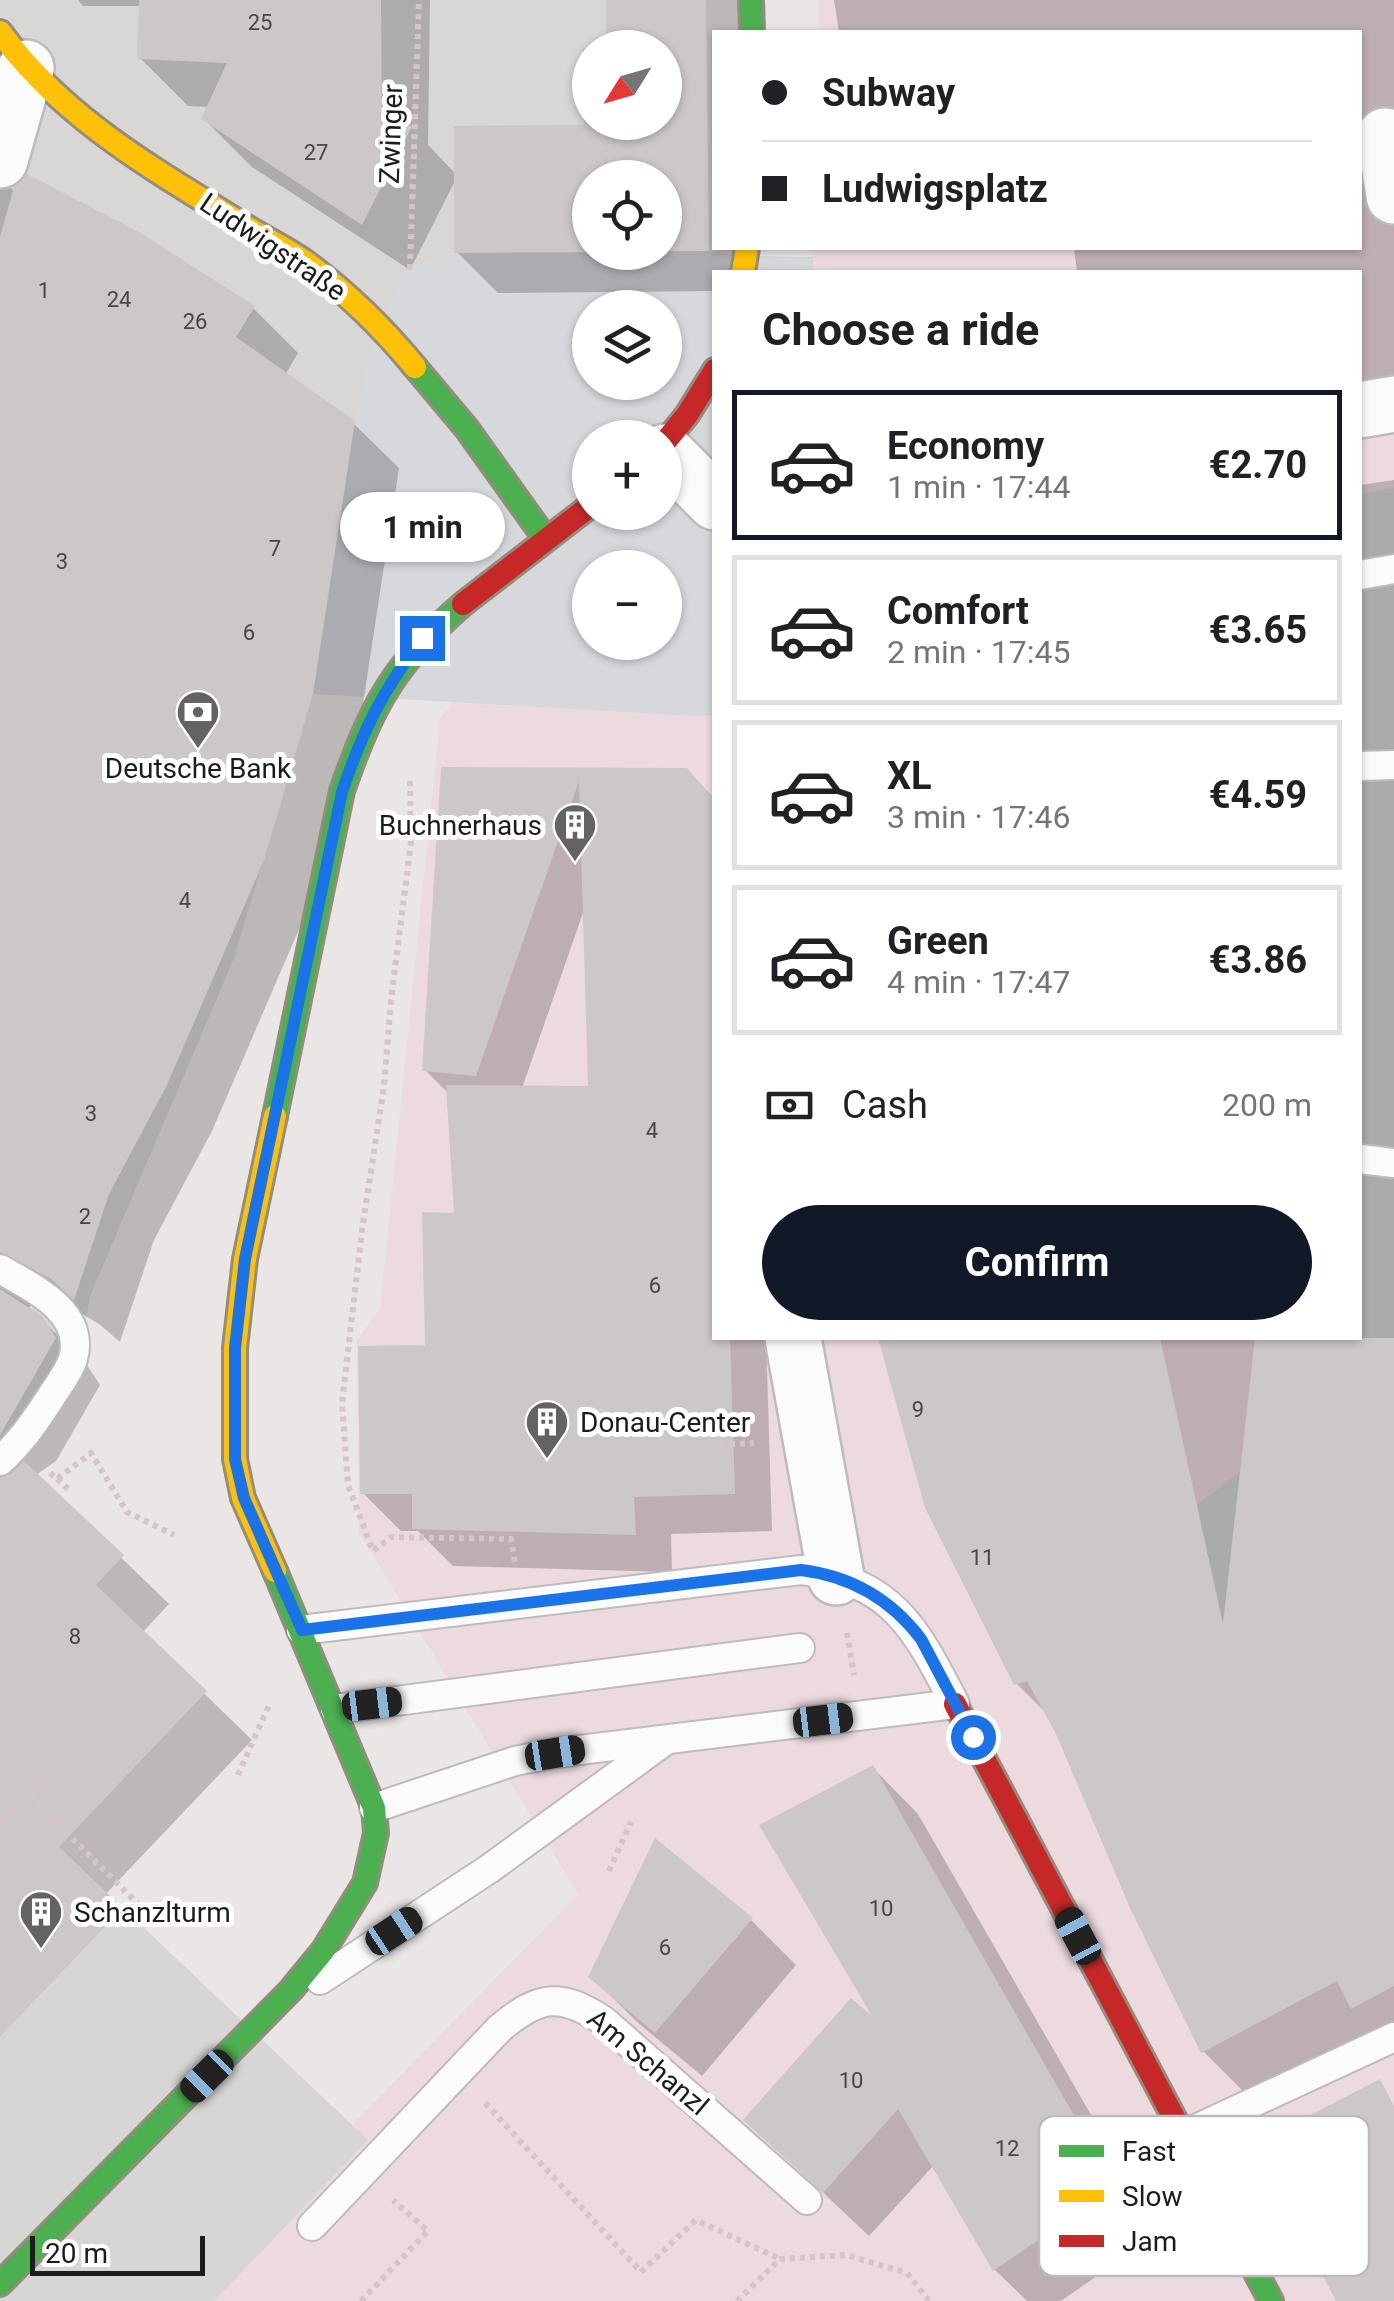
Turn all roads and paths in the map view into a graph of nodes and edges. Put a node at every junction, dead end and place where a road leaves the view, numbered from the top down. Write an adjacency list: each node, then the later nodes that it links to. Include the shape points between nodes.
1 (419, 0): 8 (path, Zwinger)
2 (751, 0): 3 (main road)
3 (752, 30)
4 (9, 46): 6 (street); 18 (main road, Ludwigstraße, via 102,132 310,266 377,322 470,431)
5 (1386, 136): 7 (street)
6 (0, 160)
7 (1394, 196)
8 (410, 269)
9 (712, 375): 12 (main road)
10 (1394, 404): 11 (street)
11 (1362, 410)
12 (682, 422)
13 (682, 451): 14 (street)
14 (712, 457)
15 (682, 466): 16 (street)
16 (712, 499)
17 (572, 519): 18 (main road)
18 (545, 538): 35 (main road, via 422,638 379,698 342,792 245,1259 235,1348 235,1459 244,1498)
19 (1394, 569): 20 (lane)
20 (1362, 574)
21 (1362, 766): 22 (lane)
22 (1394, 766)
23 (410, 768): 34 (path, via 411,842 342,1403 348,1485 373,1551 391,1537 511,1539)
24 (1362, 1159): 25 (lane)
25 (1394, 1163)
26 (0, 1270): 28 (lane, via 59,1308 74,1348 67,1372 28,1432)
27 (794, 1340): 33 (street)
28 (0, 1461)
29 (48, 1470): 30 (path)
30 (57, 1480): 31 (path); 32 (path, via 91,1453 127,1512)
31 (68, 1489)
32 (174, 1535)
33 (836, 1577): 34 (lane, via 801,1570); 37 (lane, via 890,1604 910,1624); 39 (path)
34 (520, 1604): 35 (lane)
35 (302, 1630): 38 (main road)
36 (800, 1648): 38 (lane)
37 (955, 1704): 39 (lane); 51 (main road)
38 (335, 1709): 43 (main road)
39 (862, 1715): 40 (lane)
40 (669, 1738): 43 (lane, via 515,1762); 48 (lane)
41 (42, 1782): 42 (path)
42 (29, 1796): 44 (path); 47 (path)
43 (374, 1808): 48 (main road, via 376,1845 357,1898 329,1943)
44 (0, 1826)
45 (627, 1829): 46 (path)
46 (609, 1871)
47 (146, 1912)
48 (260, 2022): 58 (main road)
49 (1394, 2037): 52 (lane)
50 (457, 2073): 53 (lane, Am Schanzl, via 516,2014 551,2000 570,2001 604,2021); 54 (lane, Am Schanzl); 56 (path, via 641,2272 696,2220)
51 (1174, 2116)
52 (1223, 2116)
53 (806, 2200)
54 (312, 2226)
55 (420, 2239): 59 (path)
56 (780, 2259): 60 (path); 61 (path, via 846,2255 907,2273)
57 (1258, 2276): 62 (main road)
58 (0, 2284)
59 (362, 2301)
60 (737, 2301)
61 (929, 2301)
62 (1271, 2301)

